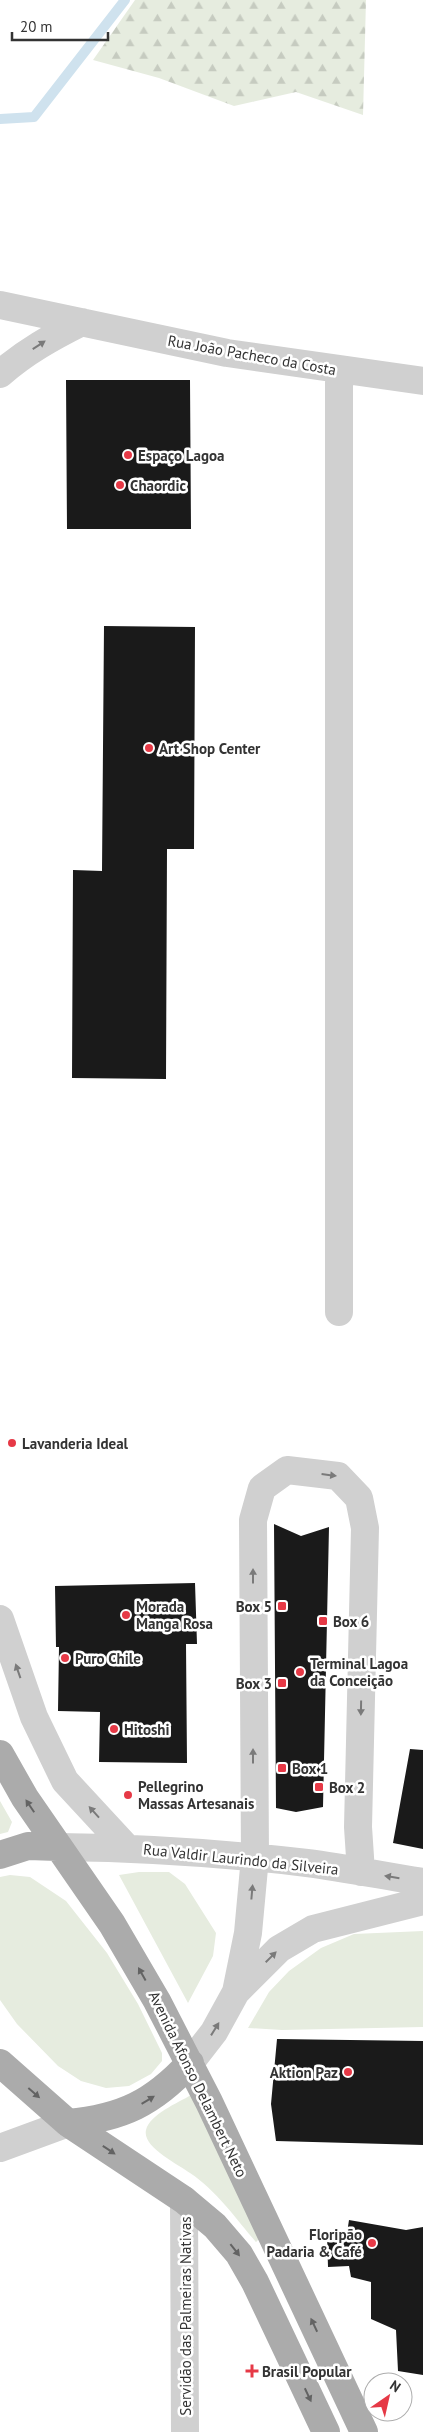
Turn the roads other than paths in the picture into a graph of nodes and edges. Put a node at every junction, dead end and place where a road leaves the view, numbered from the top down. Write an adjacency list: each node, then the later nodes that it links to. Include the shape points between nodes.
1 (0, 305): 2 (street, Rua João Pacheco da Costa)
2 (82, 322): 3 (street, Rua João Pacheco da Costa, via 227,353); 4 (street, one-way to 2, via 49,338)
3 (339, 370): 5 (street, Rua João Pacheco da Costa); 6 (street)
4 (0, 374)
5 (423, 381)
6 (339, 1312)
7 (0, 1619): 10 (street, one-way to 7, via 65,1780 34,1717)
8 (0, 1754): 9 (main road, Avenida Afonso Delambert Neto, one-way to 8)
9 (58, 1847): 10 (street, Rua Valdir Laurindo da Silveira); 11 (main road, via 28,1846); 18 (main road, Avenida Afonso Delambert Neto, one-way to 9, via 135,1960)
10 (127, 1848): 12 (street, Rua Valdir Laurindo da Silveira)
11 (0, 1855)
12 (255, 1857): 13 (street, Rua Valdir Laurindo da Silveira); 13 (street, one-way to 13, via 254,1520 262,1488 287,1470 338,1476 359,1498 365,1528 358,1827); 16 (street, one-way to 12, via 248,1933)
13 (361, 1872): 14 (street, Rua Valdir Laurindo da Silveira, one-way to 13)
14 (423, 1882)
15 (423, 1902): 16 (street, one-way to 15, via 279,1949 313,1929)
16 (236, 1992): 18 (street, one-way to 16, via 214,2032)
17 (0, 2063): 19 (main road, one-way to 19)
18 (190, 2063): 19 (main road, one-way to 18, via 124,2113 150,2100); 24 (main road, Avenida Afonso Delambert Neto, one-way to 18)
19 (68, 2123): 20 (street); 21 (main road, one-way to 21)
20 (0, 2148)
21 (184, 2200): 22 (street, Servidão das Palmeiras Nativas); 23 (main road, one-way to 23, via 215,2226 238,2254 255,2282)
22 (185, 2432)
23 (326, 2432)
24 (364, 2432)

